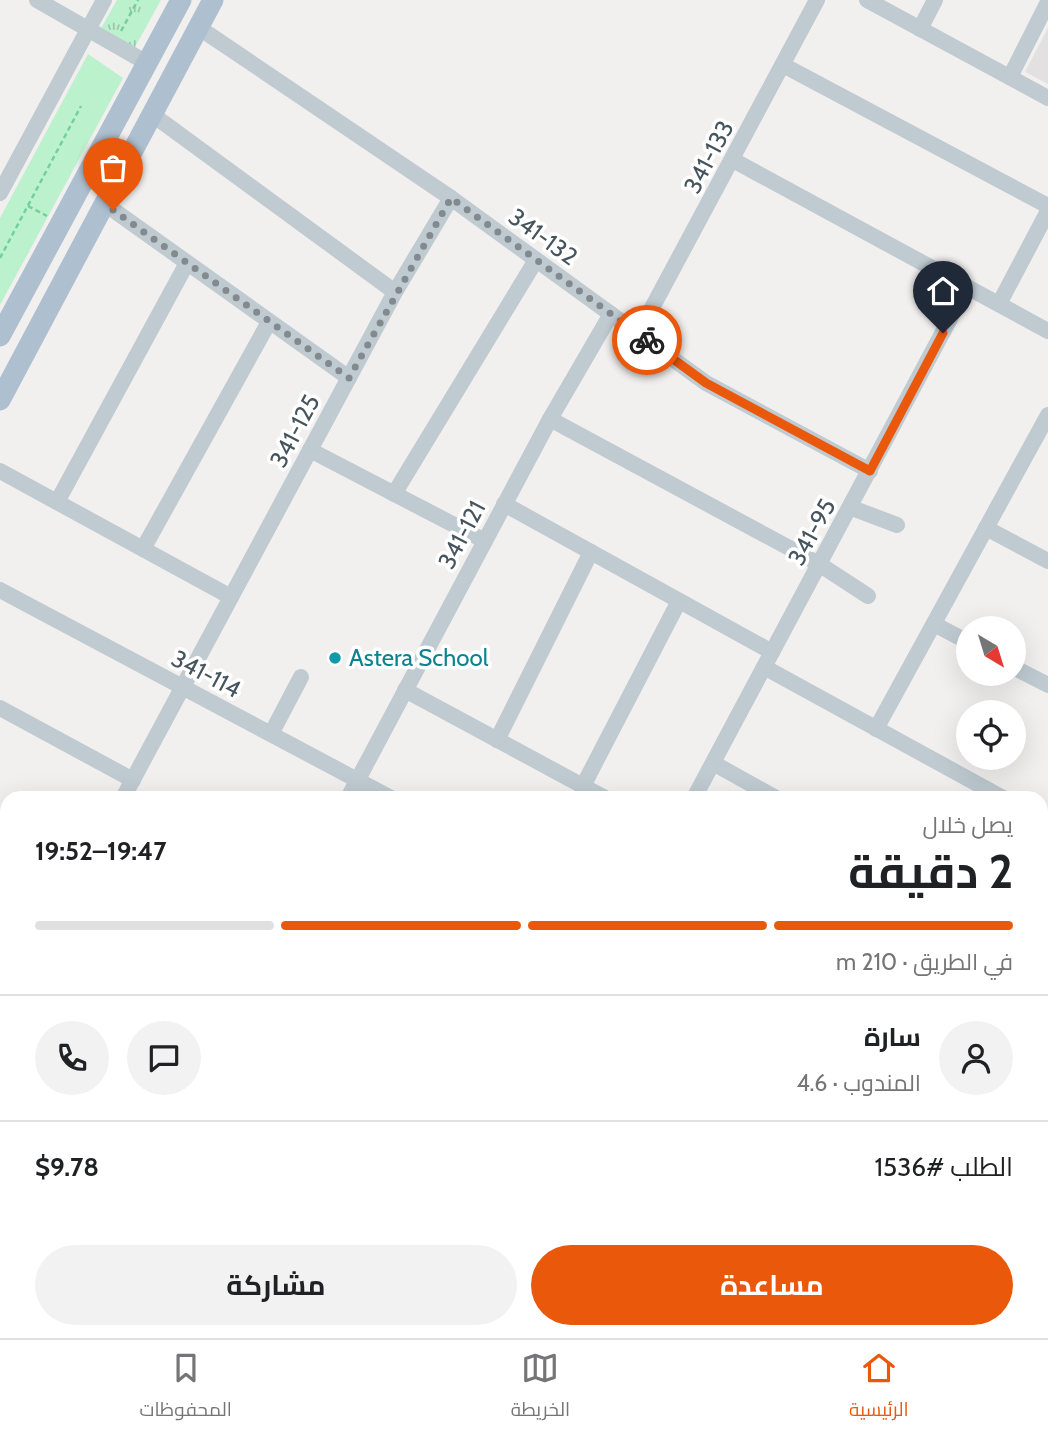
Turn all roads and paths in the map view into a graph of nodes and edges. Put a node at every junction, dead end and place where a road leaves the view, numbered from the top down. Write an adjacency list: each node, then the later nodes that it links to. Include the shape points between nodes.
1 (37, 0): 11 (street)
2 (104, 0): 11 (street)
3 (138, 0): 13 (path)
4 (181, 0): 14 (main road)
5 (212, 0): 10 (main road)
6 (817, 0): 15 (street, 341-133)
7 (867, 0): 12 (street)
8 (935, 0): 12 (street)
9 (1048, 2): 16 (street)
10 (198, 26): 19 (main road); 22 (street, 341-132)
11 (88, 29): 14 (street); 21 (street)
12 (920, 29): 16 (street)
13 (120, 34)
14 (146, 64): 37 (main road)
15 (783, 65): 20 (street, 341-133); 25 (street)
16 (1010, 77): 17 (street)
17 (1048, 98)
18 (81, 106): 24 (path)
19 (153, 115): 23 (main road); 31 (street)
20 (733, 160): 30 (street); 36 (street, 341-133)
21 (0, 193)
22 (451, 198): 28 (street, 341-132); 31 (street, 341-125)
23 (105, 204): 29 (street); 39 (main road)
24 (28, 206): 26 (path); 27 (path)
25 (1048, 209): 32 (street)
26 (49, 217)
27 (0, 258)
28 (536, 260): 33 (street, 341-132); 45 (street)
29 (187, 263): 34 (street); 46 (street)
30 (967, 287): 32 (street); 44 (street, 341-95)
31 (395, 292): 38 (street, 341-125)
32 (999, 304): 35 (street)
33 (611, 314): 36 (street, 341-132); 40 (street, 341-121)
34 (270, 322): 38 (street); 52 (street)
35 (1048, 331)
36 (638, 334): 44 (street, 341-132, via 706,383)
37 (0, 335)
38 (349, 378): 42 (street, 341-125)
39 (1, 396)
40 (550, 419): 47 (street, 341-121); 55 (street)
41 (1047, 419): 50 (street)
42 (310, 450): 45 (street); 58 (street, 341-125)
43 (0, 471): 46 (street)
44 (870, 471): 48 (street, 341-95)
45 (394, 494): 51 (street)
46 (57, 502): 52 (street)
47 (504, 504): 51 (street, 341-121); 53 (street)
48 (852, 508): 49 (street); 55 (street, 341-95)
49 (897, 525)
50 (986, 528): 54 (street); 60 (street)
51 (485, 541): 68 (street, 341-121)
52 (143, 550): 58 (street)
53 (592, 552): 59 (street); 72 (street)
54 (1048, 561)
55 (819, 564): 57 (street); 62 (street, 341-95)
56 (0, 590): 67 (street, 341-114)
57 (868, 596)
58 (231, 597): 67 (street, 341-125)
59 (679, 601): 62 (street); 76 (street)
60 (934, 624): 61 (street); 70 (street)
61 (956, 636)
62 (772, 652): 63 (street, 341-95)
63 (764, 667): 70 (street); 73 (street, 341-95)
64 (1026, 674): 66 (street)
65 (301, 677): 71 (street)
66 (1048, 685)
67 (182, 687): 71 (street, 341-114); 74 (street, 341-125)
68 (405, 690): 72 (street); 75 (street, 341-121)
69 (0, 708): 74 (street)
70 (876, 729): 83 (street)
71 (271, 734): 75 (street, 341-114)
72 (497, 740): 76 (street)
73 (713, 763): 81 (street, 341-95); 82 (street)
74 (133, 780): 77 (street, 341-125)
75 (357, 780): 78 (street, 341-121); 79 (street, 341-114)
76 (583, 786): 80 (street)
77 (127, 791)
78 (352, 791)
79 (378, 791)
80 (592, 791)
81 (698, 791)
82 (763, 791)
83 (990, 791)

